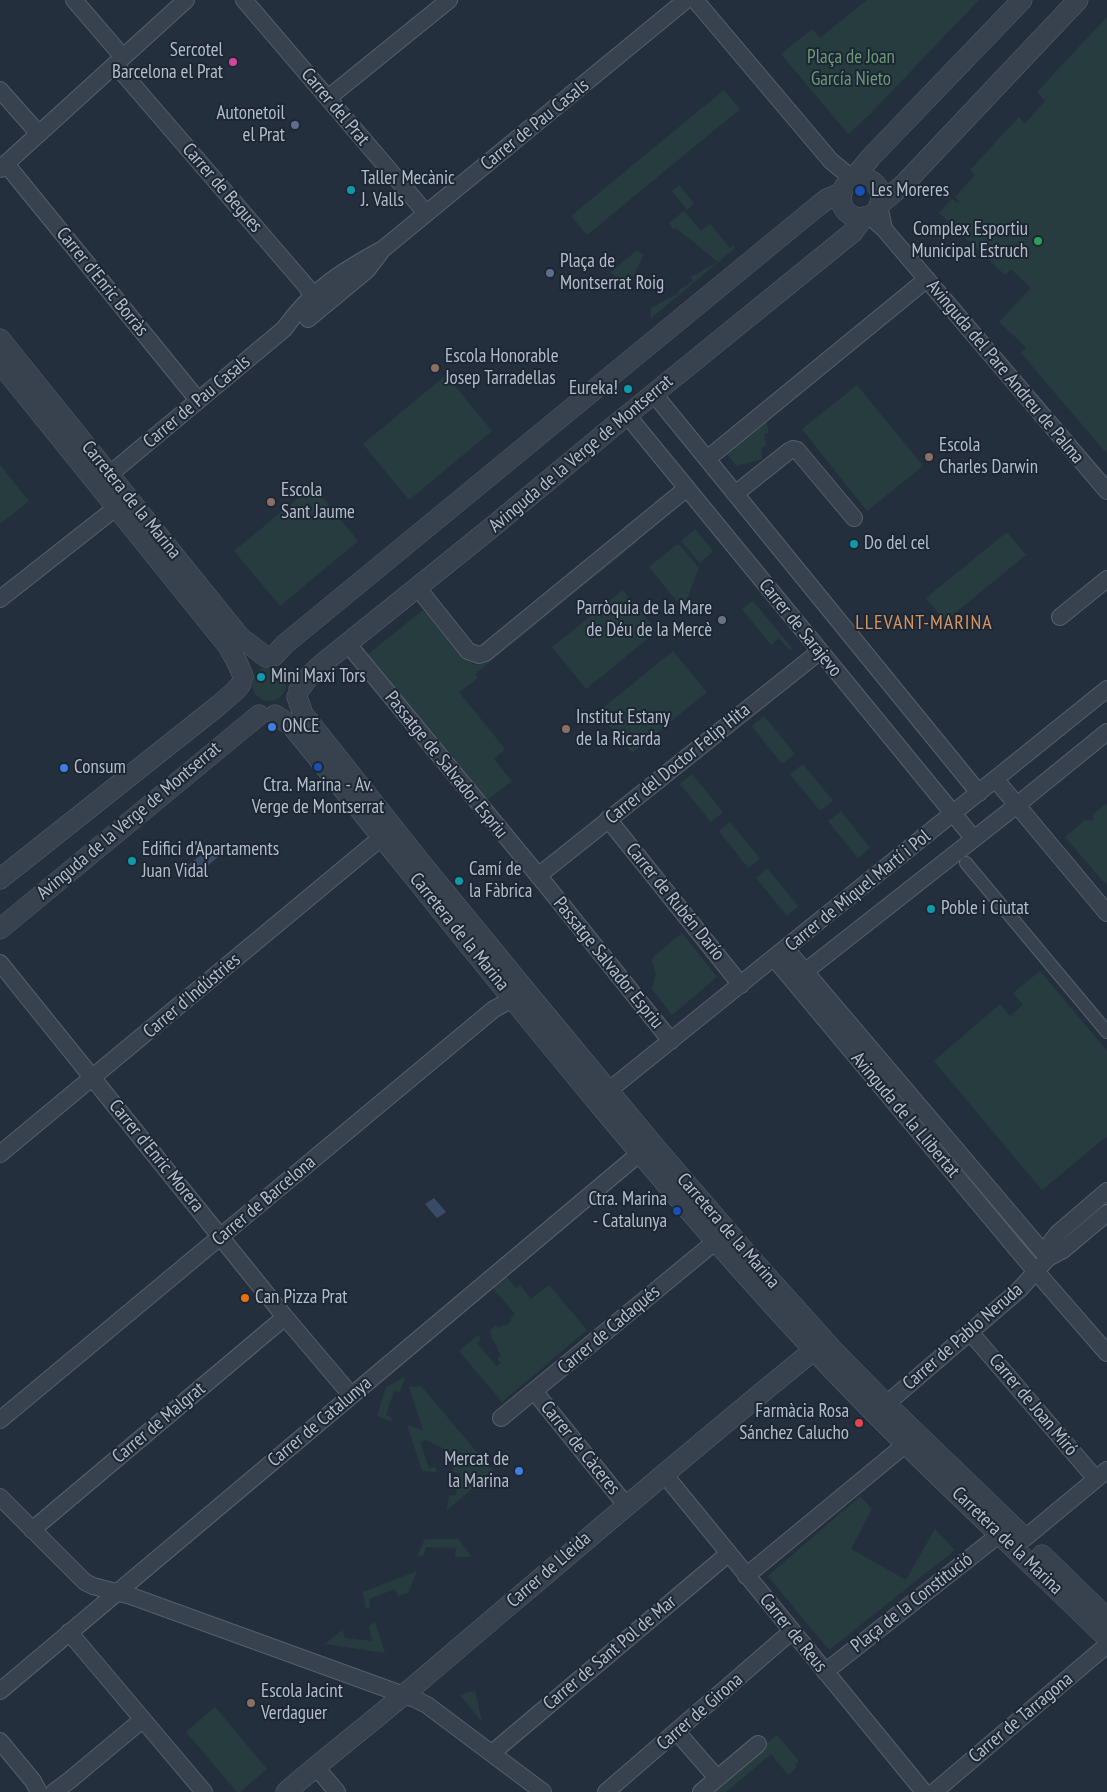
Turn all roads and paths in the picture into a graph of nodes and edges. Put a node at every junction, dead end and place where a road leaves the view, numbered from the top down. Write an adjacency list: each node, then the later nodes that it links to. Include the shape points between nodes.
1 (74, 0): 9 (street, Carrer de Begues)
2 (186, 0): 9 (street)
3 (244, 0): 11 (street, Carrer del Prat)
4 (449, 0): 11 (street)
5 (686, 0): 16 (street, Carrer de Pau Casals)
6 (695, 0): 14 (street, via 832,162)
7 (1022, 0): 14 (street)
8 (1078, 0): 15 (street, Avinguda de la Verge de Montserrat, via 904,184)
9 (119, 60): 12 (street); 19 (street, Carrer de Begues)
10 (0, 90): 12 (street)
11 (328, 98): 16 (street, Carrer del Prat)
12 (39, 134): 13 (street)
13 (3, 167): 24 (street, Carrer d'Enric Borràs)
14 (846, 186): 15 (street, via 841,199 845,210 851,215); 15 (street, via 867,178 877,186 880,192); 39 (street, via 811,211 278,649)
15 (871, 213): 18 (street, Avinguda del Pare Andreu de Palma); 23 (street, Avinguda de la Verge de Montserrat, via 853,232)
16 (426, 214): 17 (street, Carrer de Pau Casals)
17 (383, 249): 19 (street, Carrer de Pau Casals, via 343,271); 20 (street, Carrer de Pau Casals, via 367,270)
18 (927, 279): 26 (street); 29 (street, Avinguda del Pare Andreu de Palma)
19 (312, 295): 20 (street); 21 (street, Carrer de Pau Casals)
20 (309, 318): 21 (street, Carrer de Pau Casals)
21 (284, 329): 24 (street, Carrer de Pau Casals)
22 (1, 348): 27 (street, Carretera de la Marina); 31 (street, Carretera de la Marina)
23 (654, 394): 25 (street, Avinguda de la Verge de Montserrat); 26 (street, Carrer de Sarajevo)
24 (198, 400): 27 (street, Carrer de Pau Casals)
25 (627, 415): 28 (street, Carrer de Sarajevo); 34 (street, Avinguda de la Verge de Montserrat)
26 (707, 460): 30 (street, Carrer de Sarajevo)
27 (110, 474): 39 (street, Carretera de la Marina, via 240,636)
28 (687, 488): 34 (street, via 485,653 479,655 468,651); 38 (street, Carrer de Sarajevo)
29 (1107, 491)
30 (736, 494): 32 (street, via 793,449); 46 (street, Carrer de Sarajevo)
31 (117, 508): 35 (street); 40 (street, Carretera de la Marina, via 228,646 238,662)
32 (854, 518)
33 (1107, 578): 36 (street)
34 (418, 587): 37 (street, Avinguda de la Verge de Montserrat)
35 (0, 599)
36 (1060, 617)
37 (347, 643): 42 (street, Avinguda de la Verge de Montserrat, via 311,674); 54 (street, Passatge de Salvador Espriu)
38 (819, 652): 48 (street, Carrer de Sarajevo); 49 (street, Carrer del Doctor Felip Hita)
39 (280, 661): 40 (street, via 252,664); 42 (street, via 299,682)
40 (242, 680): 43 (street, via 248,706); 53 (street, Avinguda de la Verge de Montserrat, via 228,697)
41 (1107, 689): 45 (street, Carrer de Miquel Martí i Pol)
42 (298, 693): 43 (street, via 288,709); 62 (street, Carretera de la Marina, via 304,714)
43 (267, 715): 50 (street, Carretera de la Marina, via 292,726); 56 (street, Avinguda de la Verge de Montserrat)
44 (1107, 732): 47 (street, Carrer de Miquel Martí i Pol)
45 (996, 780): 46 (street, Carrer de Miquel Martí i Pol); 47 (street)
46 (978, 794): 48 (street, Carrer de Miquel Martí i Pol)
47 (1017, 805): 51 (street, Carrer de Miquel Martí i Pol); 55 (street)
48 (953, 814): 51 (street, Carrer de Sarajevo); 57 (street, Carrer de Miquel Martí i Pol)
49 (608, 820): 54 (street, Carrer del Doctor Felip Hita); 60 (street, Carrer de Rubén Darío)
50 (382, 837): 61 (street, Carretera de la Marina); 65 (street, Carrer d'Indústries)
51 (974, 840): 59 (street, Carrer de Miquel Martí i Pol)
52 (966, 863): 63 (street)
53 (0, 879)
54 (542, 881): 64 (street, Passatge Salvador Espriu)
55 (1107, 913)
56 (0, 928)
57 (780, 954): 59 (street, Avinguda de la Llibertat); 60 (street, Carrer de Miquel Martí i Pol)
58 (0, 963): 65 (street, Carrer d'Enric Morera)
59 (799, 977): 74 (street, Avinguda de la Llibertat); 75 (street, Avinguda de la Llibertat)
60 (741, 985): 64 (street, Carrer de Miquel Martí i Pol)
61 (513, 999): 62 (street); 68 (street, Carretera de la Marina); 72 (street, Carrer de Barcelona, via 494,1009)
62 (535, 1002): 66 (street, Carretera de la Marina)
63 (1107, 1032)
64 (671, 1041): 66 (street, Carrer de Miquel Martí i Pol)
65 (93, 1077): 69 (street, Carrer d'Indústries); 72 (street, Carrer d'Enric Morera)
66 (608, 1091): 67 (street, Carretera de la Marina)
67 (640, 1129): 68 (street, via 643,1143); 78 (street, Carretera de la Marina)
68 (640, 1153): 73 (street, Carretera de la Marina); 81 (street, Carrer de Catalunya)
69 (0, 1154)
70 (1107, 1191): 74 (street, Carrer de Pablo Neruda, via 1058,1233 1051,1242)
71 (1107, 1213): 74 (street, Carrer de Pablo Neruda, via 1063,1250)
72 (220, 1237): 76 (street, Carrer d'Enric Morera); 84 (street, Carrer de Barcelona)
73 (716, 1241): 78 (street, Carretera de la Marina); 80 (street, Carrer de Cadaqués)
74 (1048, 1258): 75 (street, Carrer de Pablo Neruda)
75 (1036, 1271): 77 (street, Carrer de Pablo Neruda); 79 (street, Avinguda de la Llibertat)
76 (285, 1316): 81 (street, Carrer d'Enric Morera); 91 (street, Carrer de Malgrat)
77 (970, 1332): 82 (street, Carrer de Pablo Neruda); 88 (street, Carrer de Joan Miró)
78 (816, 1341): 82 (street, Carretera de la Marina); 82 (street, Carretera de la Marina, via 833,1350); 87 (street, Carrer de Lleida)
79 (1107, 1353)
80 (534, 1391): 83 (street, Carrer de Cadaqués); 90 (street, Carrer de Càceres)
81 (351, 1395): 96 (street, Carrer de Catalunya)
82 (881, 1408): 85 (street, Carretera de la Marina); 86 (street, Carretera de la Marina)
83 (501, 1418)
84 (0, 1420)
85 (906, 1444): 86 (street, via 918,1441); 92 (street, Carretera de la Marina); 95 (street)
86 (929, 1445): 93 (street, Carretera de la Marina)
87 (664, 1474): 90 (street, Carrer de Lleida); 94 (street, Carrer de Reus)
88 (1101, 1475): 93 (street)
89 (0, 1497): 91 (street)
90 (626, 1505): 104 (street, Carrer de Lleida)
91 (32, 1530): 96 (street, via 85,1582)
92 (1000, 1534): 100 (street, Carretera de la Marina); 102 (street, Plaça de la Constitució)
93 (1025, 1538): 97 (street, Carretera de la Marina)
94 (728, 1554): 95 (street, Carrer de Reus); 109 (street, Carrer de Sant Pol de Mar)
95 (746, 1576): 98 (street, Carrer de Reus)
96 (117, 1592): 99 (street, Carrer de Catalunya); 104 (street)
97 (1107, 1618)
98 (792, 1631): 102 (street, Carrer de Reus); 106 (street, Carrer de Girona)
99 (69, 1632): 103 (street, Carrer de Catalunya); 105 (street)
100 (1107, 1638)
101 (1107, 1645): 121 (street, Carrer de Tarragona)
102 (825, 1672): 120 (street, Carrer de Reus)
103 (0, 1691)
104 (404, 1695): 109 (street, via 427,1705); 110 (street, Carrer de Lleida)
105 (142, 1720): 113 (street); 114 (street)
106 (677, 1732): 111 (street); 118 (street, Carrer de Girona)
107 (0, 1741): 112 (street)
108 (758, 1744): 111 (street)
109 (492, 1753): 117 (street)
110 (316, 1767): 115 (street, Carrer de Lleida); 116 (street)
111 (717, 1778): 119 (street)
112 (39, 1792)
113 (54, 1792)
114 (204, 1792)
115 (286, 1792)
116 (337, 1792)
117 (543, 1792)
118 (606, 1792)
119 (701, 1792)
120 (924, 1792)
121 (934, 1792)

